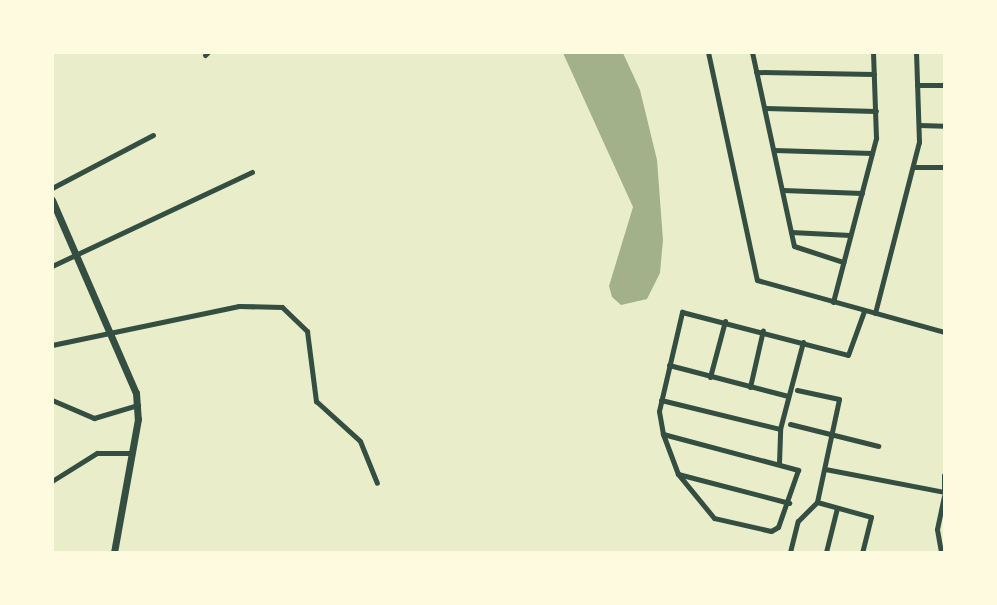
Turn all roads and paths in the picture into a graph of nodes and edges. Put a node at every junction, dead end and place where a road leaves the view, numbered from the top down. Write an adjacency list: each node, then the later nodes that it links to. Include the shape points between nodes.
1 (708, 52): 28 (street, via 758,280)
2 (752, 52): 5 (street)
3 (873, 52): 6 (street)
4 (916, 52): 7 (street)
5 (756, 72): 6 (street); 9 (street)
6 (874, 75): 10 (street)
7 (917, 85): 8 (street); 11 (street)
8 (944, 85)
9 (765, 108): 10 (street); 14 (street)
10 (876, 111): 15 (street)
11 (919, 125): 12 (street); 16 (street)
12 (944, 126)
13 (153, 135): 19 (street)
14 (774, 150): 15 (street); 20 (street)
15 (872, 153): 21 (street)
16 (913, 167): 17 (street); 30 (street)
17 (944, 167)
18 (252, 172): 25 (street, via 146,217)
19 (52, 188)
20 (783, 190): 21 (street); 23 (street)
21 (862, 193): 24 (street)
22 (52, 200): 25 (main road)
23 (791, 232): 24 (street); 26 (street, via 798,248)
24 (850, 235): 26 (street)
25 (79, 256): 27 (street); 32 (main road)
26 (843, 262): 28 (street)
27 (52, 266)
28 (833, 302): 29 (street)
29 (864, 311): 30 (street); 35 (street, via 848,355)
30 (875, 313): 34 (street)
31 (725, 321): 33 (street); 37 (street, via 682,312); 38 (street)
32 (111, 329): 36 (street); 44 (main road); 56 (street, via 256,304 293,313 307,331 316,401 360,441)
33 (763, 330): 35 (street); 39 (street)
34 (944, 332)
35 (803, 342): 41 (street)
36 (52, 345)
37 (669, 366): 38 (street); 43 (street)
38 (710, 377): 39 (street)
39 (750, 387): 41 (street)
40 (797, 390): 48 (street, via 839,399)
41 (788, 396): 46 (street)
42 (52, 400): 44 (street, via 94,418)
43 (661, 400): 46 (street); 47 (street)
44 (138, 405): 50 (main road)
45 (790, 424): 48 (street)
46 (780, 429): 51 (street)
47 (663, 433): 51 (street); 53 (street)
48 (832, 434): 49 (street); 52 (street)
49 (878, 446)
50 (131, 453): 55 (street, via 97,453); 61 (main road)
51 (779, 463): 59 (street, via 800,474)
52 (825, 469): 57 (street); 58 (street)
53 (678, 474): 59 (street); 59 (street, via 714,517 771,531)
54 (944, 475): 57 (street)
55 (52, 481)
56 (377, 483)
57 (944, 493): 65 (street, via 937,529)
58 (817, 502): 60 (street); 62 (street, via 798,521)
59 (789, 503)
60 (837, 508): 63 (street); 64 (street, via 871,517)
61 (114, 552)
62 (790, 552)
63 (826, 552)
64 (862, 552)
65 (941, 552)

